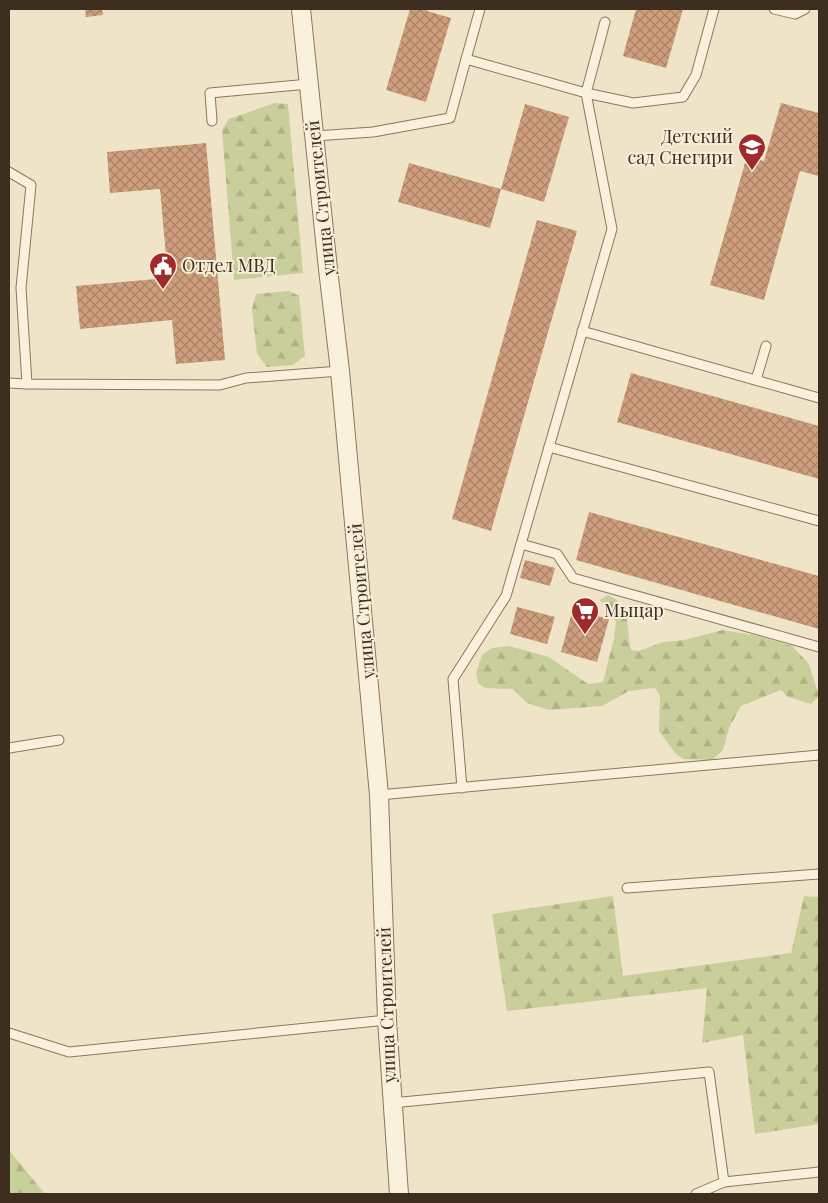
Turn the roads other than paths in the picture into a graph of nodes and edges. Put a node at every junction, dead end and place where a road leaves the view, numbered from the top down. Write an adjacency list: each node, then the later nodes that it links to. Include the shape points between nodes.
1 (301, 9): 8 (street, улица Строителей)
2 (480, 9): 7 (lane)
3 (714, 9): 9 (lane, via 696,74 683,97 633,103)
4 (774, 9): 5 (lane, via 795,14)
5 (805, 9)
6 (605, 22): 9 (lane)
7 (466, 59): 9 (lane); 11 (lane, via 450,118 373,132)
8 (309, 84): 10 (lane, via 210,93); 11 (street, улица Строителей)
9 (586, 93): 13 (lane, via 612,229)
10 (212, 121)
11 (315, 136): 15 (street, улица Строителей)
12 (9, 172): 18 (lane, via 31,185 21,288)
13 (582, 331): 16 (lane); 20 (lane)
14 (766, 346): 16 (lane)
15 (340, 371): 18 (lane, via 246,378 220,385); 28 (street, улица Строителей)
16 (756, 380): 19 (lane)
17 (9, 383): 18 (lane)
18 (27, 384)
19 (819, 398)
20 (549, 447): 21 (lane); 22 (lane)
21 (819, 521)
22 (521, 544): 23 (lane, via 557,554 573,578); 27 (lane, via 506,596 452,679)
23 (819, 647)
24 (59, 740): 25 (lane)
25 (9, 748)
26 (819, 755): 27 (lane)
27 (462, 788): 28 (lane)
28 (379, 795): 31 (street, улица Строителей)
29 (819, 874): 30 (lane)
30 (627, 888)
31 (386, 1020): 32 (lane, via 68,1052); 33 (street, улица Строителей)
32 (9, 1033)
33 (391, 1103): 35 (lane, via 709,1072); 36 (street, улица Строителей)
34 (819, 1172): 35 (lane)
35 (724, 1182): 37 (lane)
36 (399, 1194)
37 (696, 1194)

